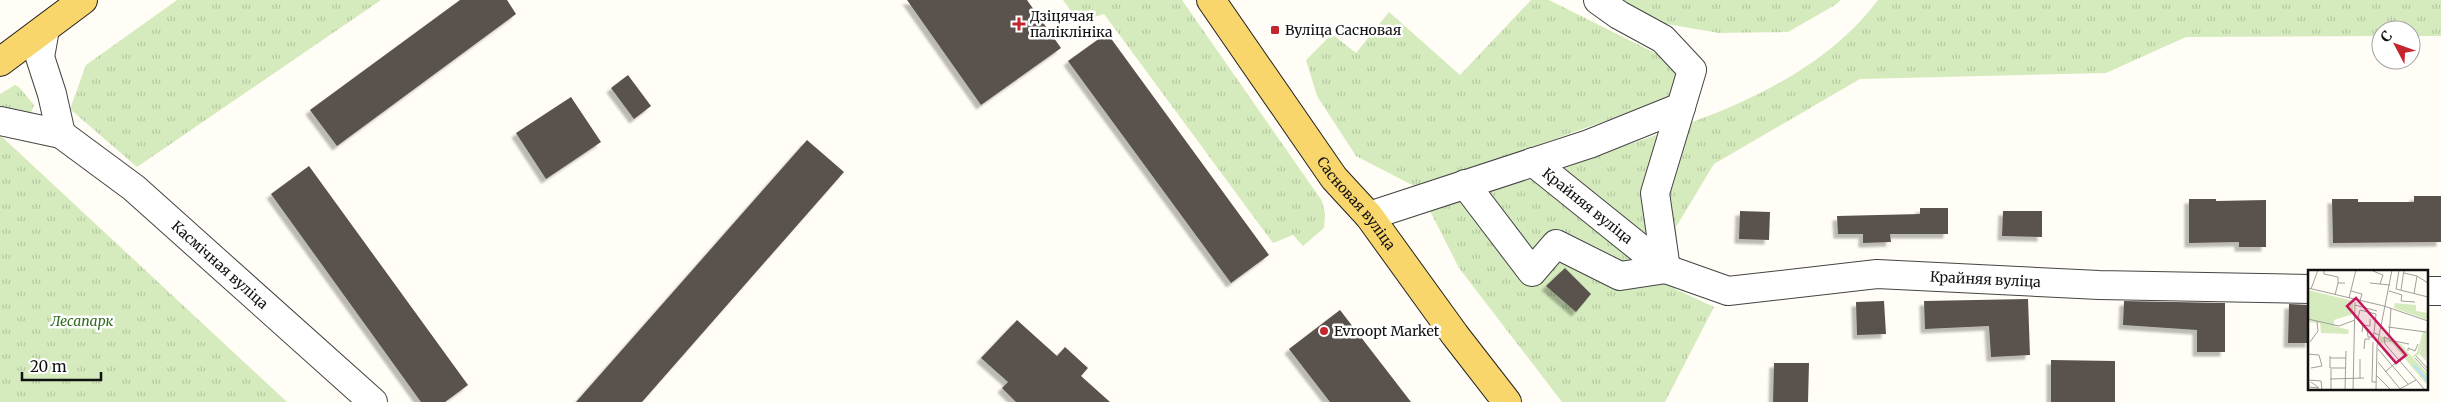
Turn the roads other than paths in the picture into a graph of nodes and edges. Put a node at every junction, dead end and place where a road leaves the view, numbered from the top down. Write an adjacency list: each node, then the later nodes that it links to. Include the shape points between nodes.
1 (83, 0): 4 (main road)
2 (1211, 0): 11 (main road, Сасновая вуліца, via 1334,178)
3 (1598, 0): 6 (street, via 1663,39 1692,70)
4 (45, 29): 5 (main road); 8 (street, via 40,57)
5 (0, 62)
6 (1681, 107): 9 (street, via 1589,144); 12 (street, via 1655,193)
7 (0, 121): 8 (street, Касмічная вуліца)
8 (61, 134): 16 (street, Касмічная вуліца, via 134,188)
9 (1533, 162): 10 (street); 12 (street, Крайняя вуліца)
10 (1465, 184): 11 (street); 12 (street, Крайняя вуліца, via 1532,272 1556,244 1620,276)
11 (1369, 216): 17 (main road, Сасновая вуліца)
12 (1666, 269): 13 (street, Крайняя вуліца, via 1728,292 1877,274 2099,285)
13 (2308, 289)
14 (2428, 291): 15 (street)
15 (2441, 291)
16 (374, 402)
17 (1507, 402)

